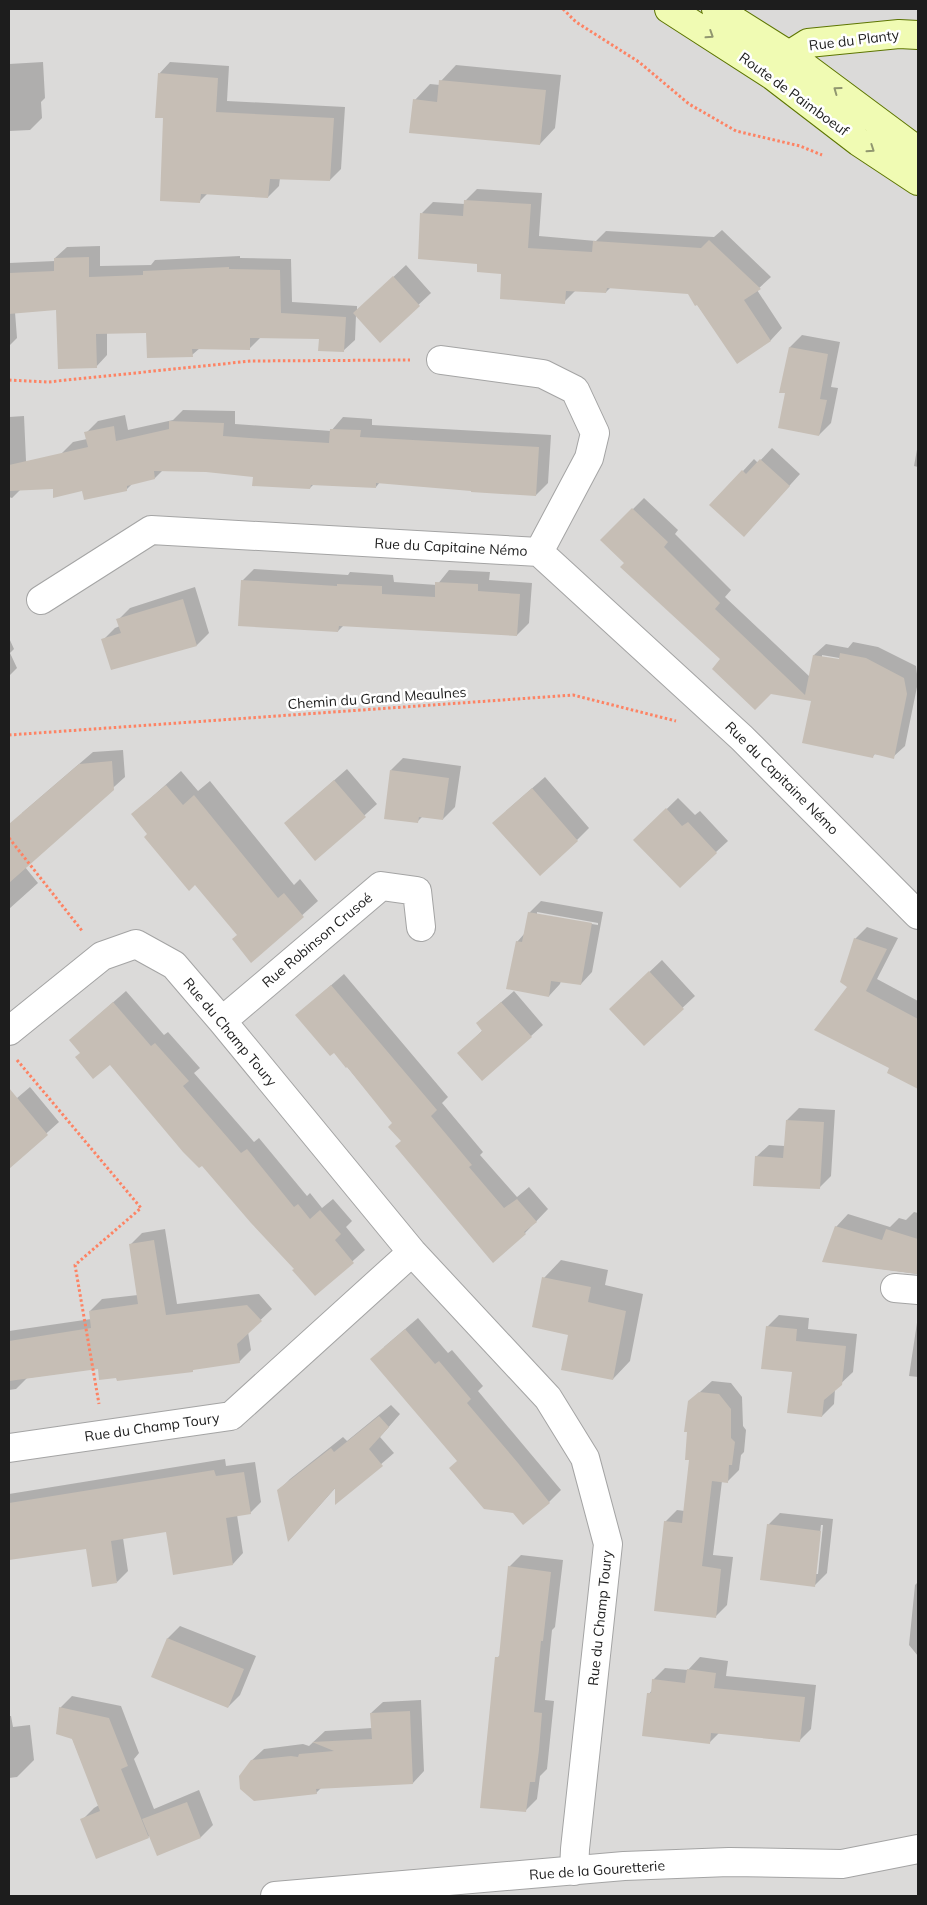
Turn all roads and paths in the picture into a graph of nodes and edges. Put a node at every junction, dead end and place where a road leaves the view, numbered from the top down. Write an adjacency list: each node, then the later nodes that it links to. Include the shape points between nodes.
1 (563, 9): 7 (path, via 576,22 639,62 689,104 736,131 800,146 843,164)
2 (669, 9): 6 (street, Route de Paimboeuf, one-way to 6)
3 (716, 9): 5 (street, Route de Paimboeuf)
4 (918, 35): 5 (street, Rue du Planty, via 808,43)
5 (789, 55): 6 (street, Rue du Planty); 8 (street, Route de Paimboeuf, one-way to 5)
6 (773, 76): 7 (street, Route de Paimboeuf)
7 (860, 142): 9 (street, Route de Paimboeuf, one-way to 9)
8 (918, 151)
9 (918, 181)
10 (441, 360): 11 (path, via 252,361 48,382); 12 (street, via 543,374 575,390 595,433 589,458)
11 (9, 380)
12 (539, 552): 13 (street, Rue du Capitaine Némo, via 151,530); 17 (street, Rue du Capitaine Némo, via 742,738)
13 (42, 600)
14 (686, 723): 15 (path, Chemin du Grand Meaulnes, via 573,695)
15 (9, 735)
16 (9, 838): 19 (path)
17 (918, 913)
18 (421, 927): 20 (street, Rue Robinson Crusoé, via 417,892 381,886)
19 (102, 956): 20 (street, Rue du Champ Toury, via 136,944 174,966); 21 (street, Rue du Champ Toury)
20 (222, 1021): 23 (street, Rue du Champ Toury)
21 (9, 1031)
22 (15, 1058): 24 (path, via 141,1208 75,1265)
23 (412, 1252): 24 (street, Rue du Champ Toury, via 231,1416); 27 (street, Rue du Champ Toury, via 548,1398 585,1458 608,1544)
24 (104, 1434): 25 (street, Rue du Champ Toury)
25 (9, 1448)
26 (918, 1849): 27 (street, Rue de la Gouretterie, via 842,1864 729,1862)
27 (574, 1871): 28 (street, Rue de la Gouretterie)
28 (275, 1896)

